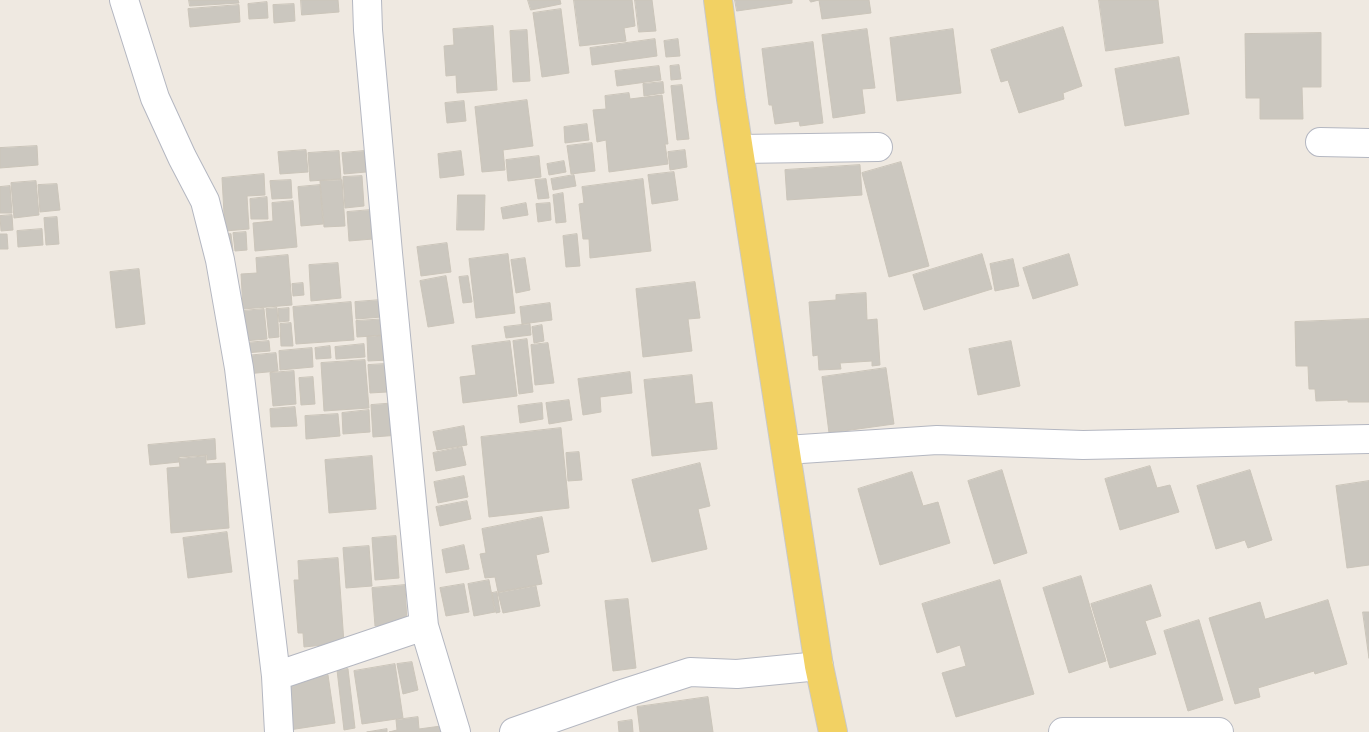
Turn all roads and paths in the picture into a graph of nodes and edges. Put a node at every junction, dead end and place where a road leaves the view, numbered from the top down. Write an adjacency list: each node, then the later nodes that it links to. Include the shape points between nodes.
1 (124, 0): 12 (street, via 156,98 205,201 220,260 239,368)
2 (367, 0): 10 (street)
3 (718, 0): 7 (main road)
4 (1320, 142): 5 (street)
5 (1369, 142)
6 (878, 147): 7 (street)
7 (739, 149): 9 (main road)
8 (1369, 439): 9 (street, via 1083,445 937,440)
9 (786, 450): 11 (main road)
10 (424, 626): 12 (street); 14 (street)
11 (819, 666): 15 (street, via 737,674 690,672); 16 (main road)
12 (276, 676): 13 (street)
13 (279, 732)
14 (456, 732)
15 (514, 732)
16 (833, 732)
17 (1063, 732): 18 (street)
18 (1219, 732)

